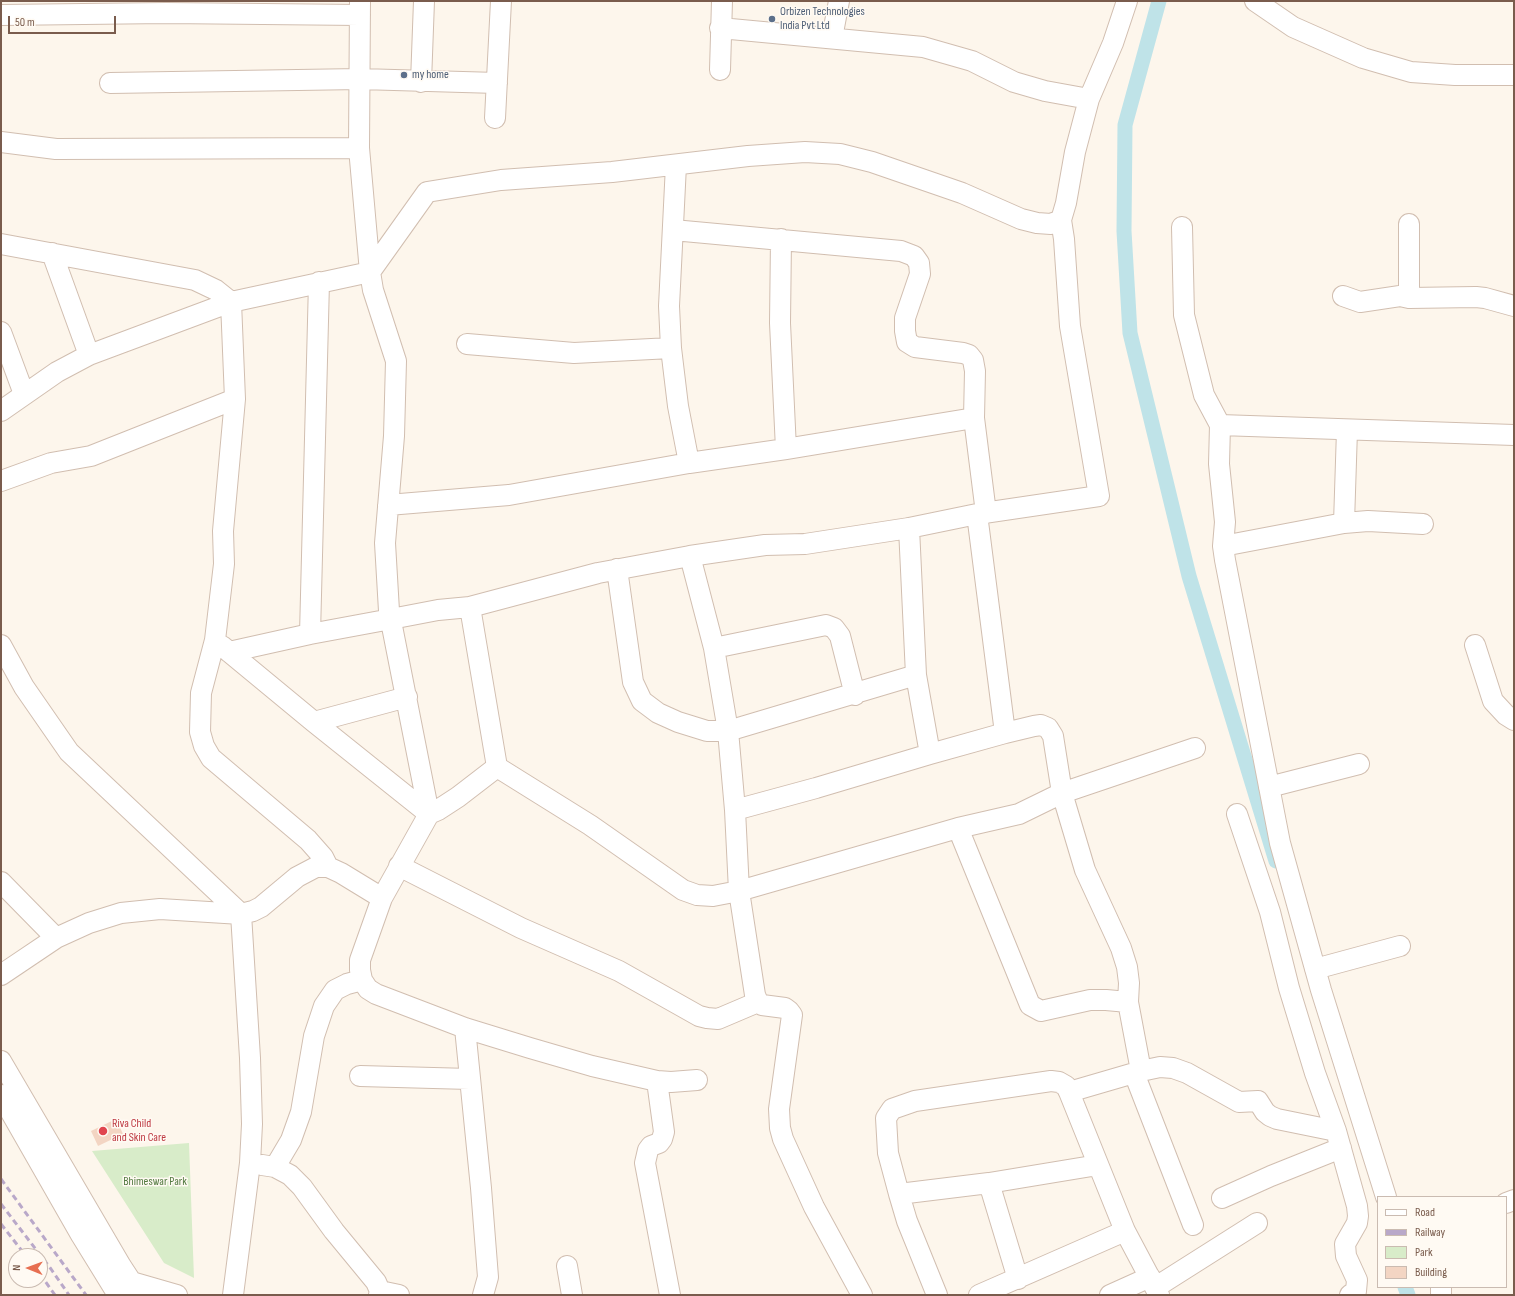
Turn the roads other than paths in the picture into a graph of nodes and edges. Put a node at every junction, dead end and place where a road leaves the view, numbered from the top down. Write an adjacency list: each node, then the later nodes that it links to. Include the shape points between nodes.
1 (424, 1): 14 (street)
2 (501, 1): 16 (street)
3 (722, 1): 9 (street)
4 (839, 1): 10 (street)
5 (1127, 1): 17 (street, via 1113,43)
6 (1255, 1): 12 (street, via 1293,27 1364,58 1397,68 1411,72 1455,75)
7 (360, 8): 8 (street); 13 (street)
8 (1, 15)
9 (720, 28): 10 (street); 11 (street)
10 (832, 38): 17 (street, via 923,47 972,61 1014,82)
11 (720, 70)
12 (1514, 75)
13 (360, 79): 14 (street); 15 (street); 20 (street)
14 (421, 82): 16 (street)
15 (110, 83)
16 (497, 83): 18 (street)
17 (1089, 99): 22 (street)
18 (495, 118)
19 (1, 142): 20 (street, via 56,149)
20 (359, 148): 29 (street)
21 (676, 165): 22 (street, via 805,152 840,154 872,162 962,193 1021,219 1051,224); 25 (street); 29 (street, via 501,180 427,192)
22 (1061, 220): 50 (street, via 1070,326 1099,496)
23 (1409, 224): 32 (street)
24 (1182, 227): 43 (street, via 1184,315 1204,395)
25 (673, 230): 26 (street); 37 (street, via 669,306)
26 (781, 239): 42 (street, via 901,251 914,256 919,263 920,274 905,318 904,331 907,342 915,347 969,355 975,371); 46 (street, via 780,323)
27 (1, 244): 28 (street)
28 (52, 253): 33 (street, via 195,280 216,290); 38 (street)
29 (370, 272): 30 (street); 49 (street, via 372,290 396,361 394,436)
30 (319, 282): 33 (street); 59 (street)
31 (1342, 296): 32 (street, via 1360,302 1400,296)
32 (1409, 298): 34 (street, via 1485,298)
33 (231, 302): 38 (street); 40 (street)
34 (1514, 306)
35 (1, 332): 39 (street)
36 (467, 344): 37 (street, via 574,353)
37 (671, 348): 47 (street, via 678,406)
38 (89, 355): 39 (street)
39 (24, 394): 41 (street)
40 (235, 399): 48 (street, via 91,456 51,463); 62 (street, via 223,531)
41 (1, 411)
42 (974, 418): 46 (street); 50 (street)
43 (1220, 425): 44 (street); 54 (street, via 1219,464 1225,522)
44 (1347, 430): 45 (street); 51 (street)
45 (1514, 435)
46 (786, 449): 47 (street)
47 (689, 463): 49 (street, via 509,495)
48 (1, 481)
49 (388, 505): 58 (street, via 385,543)
50 (981, 513): 53 (street); 70 (street)
51 (1344, 523): 52 (street, via 1368,521); 54 (street)
52 (1423, 524)
53 (909, 528): 55 (street, via 805,544 765,545); 64 (street)
54 (1223, 546): 75 (street)
55 (690, 556): 56 (street); 63 (street)
56 (617, 569): 57 (street); 69 (street, via 633,682 642,701 658,713 678,722 707,731)
57 (470, 607): 58 (street); 74 (street)
58 (391, 619): 59 (street); 66 (street)
59 (310, 634): 62 (street)
60 (1, 645): 86 (street, via 24,687 69,752)
61 (1475, 645): 67 (street, via 1493,701)
62 (222, 646): 68 (street); 82 (street, via 201,694 200,732 204,746 211,758 308,840 323,857)
63 (714, 648): 65 (street, via 826,625 834,628 840,636); 69 (street)
64 (916, 675): 65 (street); 72 (street)
65 (855, 695): 69 (street)
66 (407, 697): 68 (street); 78 (street)
67 (1514, 720)
68 (314, 722): 78 (street)
69 (728, 731): 77 (street)
70 (1005, 733): 72 (street); 76 (street, via 1041,725 1048,728 1053,736)
71 (1195, 748): 76 (street)
72 (930, 754): 77 (street)
73 (1359, 764): 75 (street)
74 (497, 767): 78 (street, via 458,797); 84 (street, via 590,825 684,890 697,895 713,896)
75 (1269, 787): 89 (street, via 1280,843)
76 (1062, 793): 80 (street, via 1019,814); 93 (street, via 1085,870 1121,948 1129,983)
77 (735, 810): 84 (street)
78 (429, 814): 81 (street)
79 (1237, 814): 103 (street, via 1270,912 1289,988)
80 (958, 828): 84 (street); 93 (street, via 1030,1005 1042,1011 1090,1000)
81 (399, 866): 85 (street); 92 (street, via 522,928 619,971 699,1016 718,1019)
82 (328, 868): 85 (street); 86 (street, via 316,868 297,877 261,907)
83 (1, 882): 87 (street)
84 (739, 891): 92 (street)
85 (382, 898): 91 (street, via 360,960)
86 (241, 914): 87 (street, via 160,909 121,913 89,923); 104 (street, via 250,1058)
87 (56, 938): 90 (street)
88 (1400, 946): 89 (street)
89 (1315, 969): 109 (street)
90 (1, 975)
91 (362, 980): 94 (street, via 368,989 376,994); 106 (street, via 335,990 324,1006 314,1036 301,1112 291,1140)
92 (758, 1002): 124 (street, via 769,1007 785,1008 792,1015 779,1109 780,1128 814,1207)
93 (1128, 1002): 96 (street)
94 (466, 1028): 98 (street); 100 (street, via 592,1066)
95 (1, 1061): 117 (street)
96 (1137, 1072): 101 (street); 103 (street, via 1160,1067 1173,1068 1239,1102 1258,1101 1270,1116); 112 (street)
97 (360, 1076): 98 (street)
98 (470, 1079): 121 (street, via 488,1277)
99 (698, 1080): 100 (street)
100 (657, 1081): 123 (street, via 664,1132 659,1143 648,1150 645,1164)
101 (1069, 1092): 105 (street); 108 (street, via 1060,1082 1051,1081 915,1101 892,1109 886,1118 886,1130 888,1153)
102 (1, 1096): 117 (street, via 108,1278)
103 (1338, 1140): 110 (street, via 1271,1176); 128 (street, via 1358,1216 1357,1223 1345,1244 1346,1256 1357,1280 1356,1291)
104 (250, 1163): 106 (street); 120 (street)
105 (1098, 1166): 107 (street); 113 (street)
106 (275, 1167): 118 (street, via 290,1175 302,1187)
107 (989, 1183): 108 (street); 115 (street)
108 (899, 1194): 125 (street)
109 (1386, 1196)
110 (1222, 1198)
111 (1257, 1223): 116 (street)
112 (1193, 1225)
113 (1124, 1231): 115 (street); 116 (street)
114 (568, 1266): 122 (street)
115 (1018, 1278): 126 (street)
116 (1155, 1286): 127 (street)
117 (129, 1290): 119 (street)
118 (386, 1294)
119 (177, 1295)
120 (233, 1295)
121 (484, 1295)
122 (572, 1295)
123 (670, 1295)
124 (862, 1295)
125 (937, 1295)
126 (979, 1295)
127 (1110, 1295)
128 (1350, 1295)

